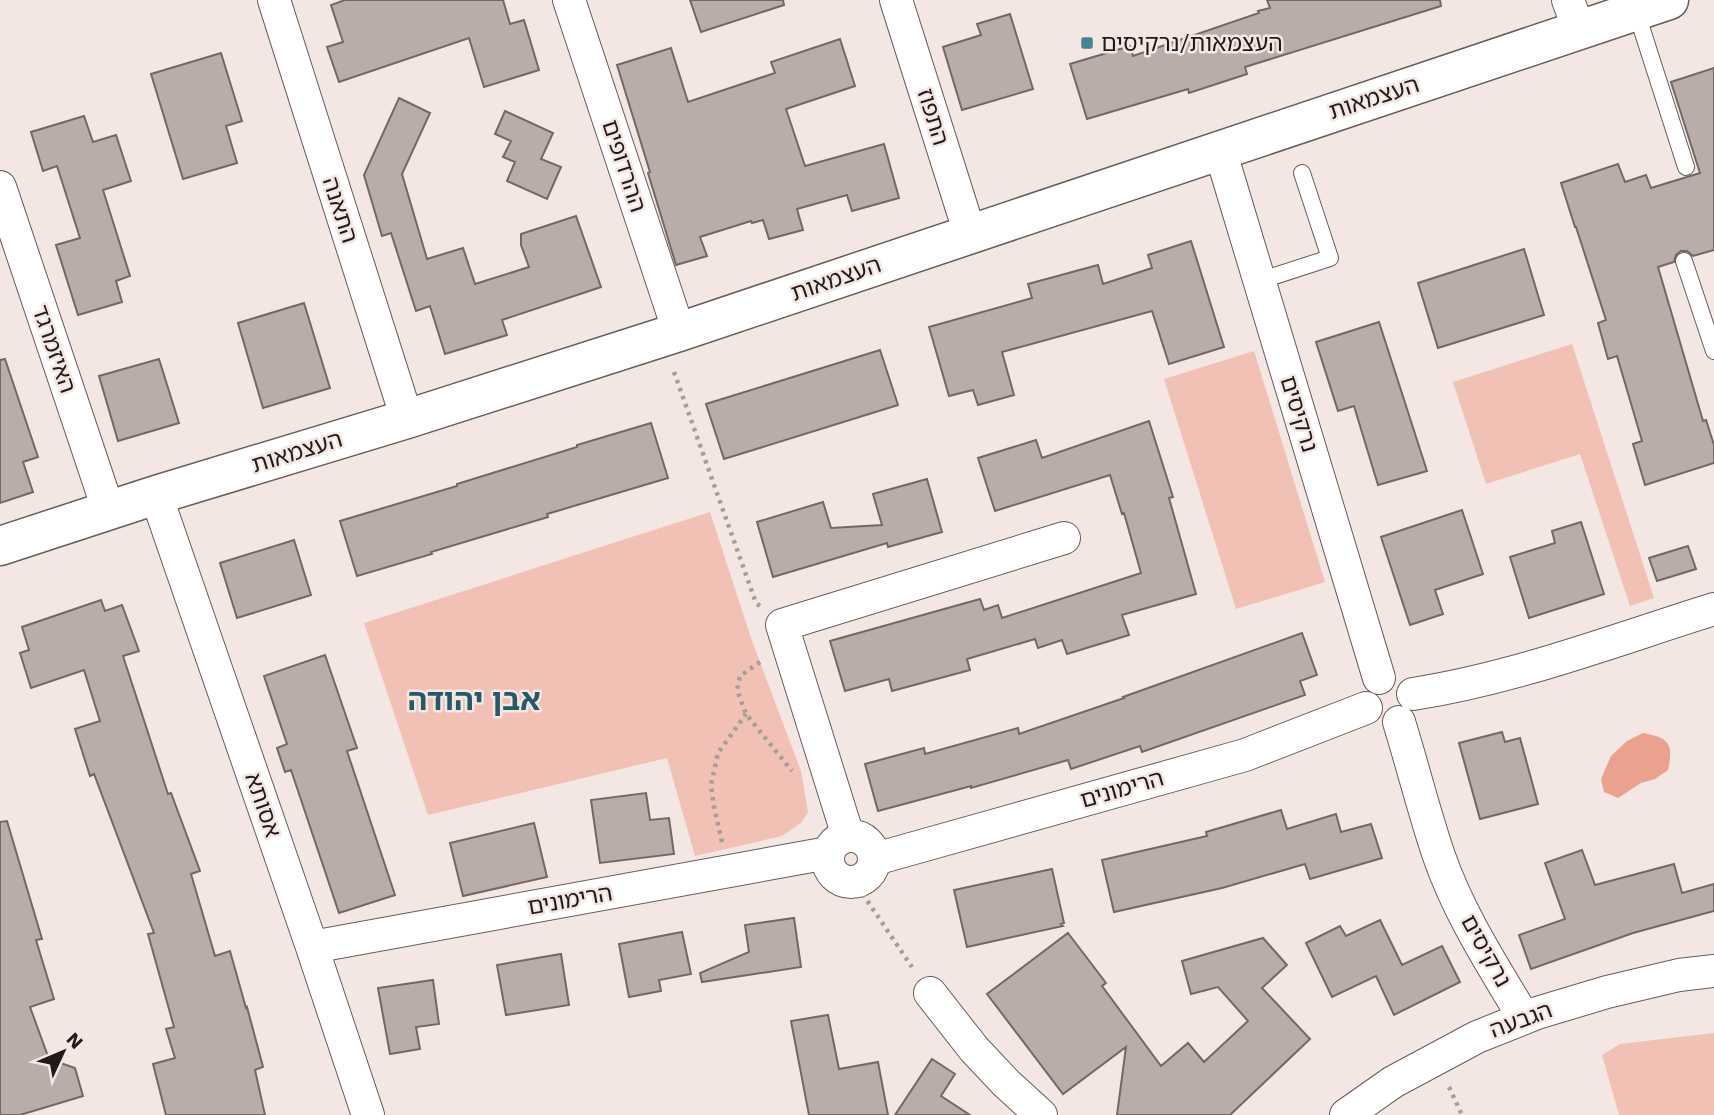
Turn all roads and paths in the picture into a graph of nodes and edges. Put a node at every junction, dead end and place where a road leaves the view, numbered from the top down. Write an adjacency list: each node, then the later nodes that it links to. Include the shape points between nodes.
1 (274, 0): 15 (street, התאנה)
2 (569, 0): 13 (street, ההרדופים)
3 (896, 0): 10 (street, התפוז)
4 (1653, 5): 5 (street, העצמאות); 7 (lane)
5 (1573, 15): 6 (street, העצמאות)
6 (1220, 150): 10 (street, העצמאות); 12 (street, נרקיסים)
7 (1686, 167)
8 (1302, 173): 12 (lane, via 1329,258)
9 (0, 187): 17 (street, האיזמרגד)
10 (970, 234): 13 (street, העצמאות)
11 (1684, 261): 14 (lane)
12 (1259, 281): 22 (street, נרקיסים)
13 (670, 335): 15 (street, העצמאות); 21 (path, via 756,603)
14 (1714, 352)
15 (407, 419): 16 (street, העצמאות)
16 (156, 495): 17 (street, העצמאות); 31 (street, אסותא)
17 (109, 512): 19 (street, העצמאות)
18 (1064, 538): 21 (street)
19 (0, 546)
20 (1714, 609): 23 (street, via 1492,679)
21 (785, 636): 25 (path, via 740,676 737,690); 28 (street)
22 (1379, 678): 23 (street, via 1396,677); 24 (street, via 1367,689)
23 (1413, 694): 26 (street, via 1411,710)
24 (1366, 708): 26 (street, via 1385,724); 30 (street, הרימונים, via 1245,755)
25 (746, 714): 27 (path); 29 (path, via 718,753 711,785)
26 (1399, 722): 34 (street, נרקיסים, via 1448,877 1482,948)
27 (797, 779)
28 (838, 845): 29 (street, הרימונים); 30 (street, via 862,839 869,844 873,850); 30 (street, via 830,869 834,876 847,883)
29 (729, 871): 31 (street, הרימונים)
30 (865, 871): 33 (path)
31 (312, 947): 35 (street, אסותא)
32 (1714, 971): 34 (street, הגבעה, via 1607,992)
33 (930, 993): 36 (street, via 974,1049)
34 (1524, 1018): 37 (street, הגבעה, via 1393,1082)
35 (368, 1115)
36 (1041, 1115)
37 (1346, 1115)

